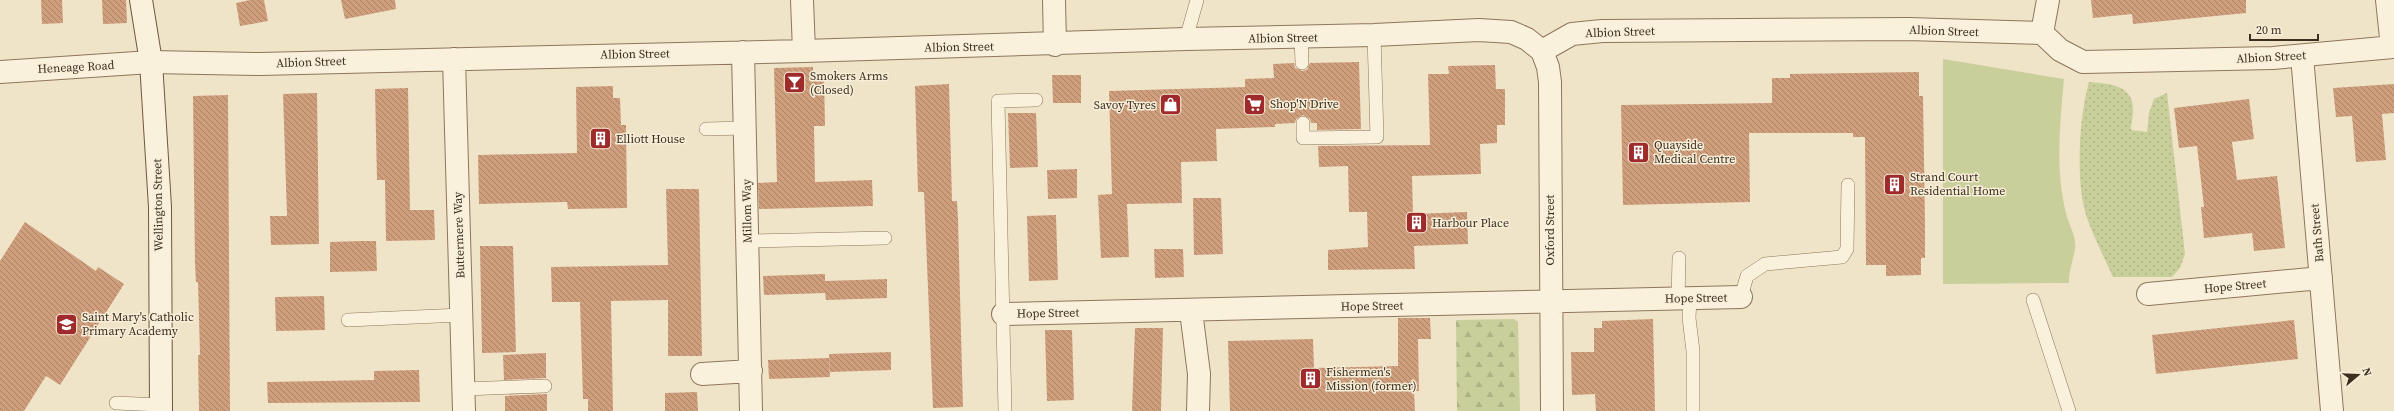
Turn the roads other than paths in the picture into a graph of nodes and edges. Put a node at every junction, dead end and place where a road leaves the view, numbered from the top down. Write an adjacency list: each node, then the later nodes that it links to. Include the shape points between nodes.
1 (141, 0): 18 (street, Wellington Street)
2 (802, 0): 13 (street)
3 (1054, 0): 11 (street)
4 (1197, 0): 10 (lane)
5 (2048, 0): 7 (street)
6 (2387, 0): 12 (street)
7 (2042, 33): 14 (street, Albion Street, via 1908,29 1602,31 1572,34); 16 (street, Albion Street, via 2060,50 2083,62)
8 (1374, 36): 9 (street, Albion Street); 14 (street, Albion Street, via 1480,30 1511,32 1527,39); 22 (lane, via 1377,137 1303,138)
9 (1301, 38): 10 (street, Albion Street); 19 (lane)
10 (1186, 39): 11 (street, Albion Street)
11 (1054, 45): 13 (street, Albion Street)
12 (2393, 47): 16 (street, Albion Street)
13 (804, 51): 15 (street, Albion Street)
14 (1542, 51): 34 (street, Oxford Street, via 1550,82)
15 (743, 52): 17 (street, Albion Street); 23 (street, Millom Way)
16 (2302, 56): 29 (street, Bath Street)
17 (454, 59): 18 (street, Albion Street, via 260,64); 37 (street, Buttermere Way)
18 (151, 62): 20 (street, Heneage Road); 44 (street, Wellington Street, via 160,207)
19 (1302, 63)
20 (0, 72)
21 (1036, 100): 36 (lane, via 998,101)
22 (1303, 123)
23 (745, 128): 24 (lane); 27 (street, Millom Way)
24 (706, 129)
25 (1848, 185): 31 (lane, via 1847,249 1842,257 1765,264 1747,276)
26 (885, 238): 27 (lane)
27 (748, 241): 39 (street, Millom Way)
28 (1679, 258): 32 (lane)
29 (2321, 278): 30 (street, Hope Street); 52 (street, Bath Street)
30 (2148, 294)
31 (1741, 297): 32 (street, Hope Street)
32 (1684, 299): 34 (street, Hope Street); 50 (lane, via 1693,351)
33 (2033, 300): 51 (lane)
34 (1550, 302): 35 (street, Hope Street); 49 (street, Oxford Street)
35 (1191, 311): 36 (street, Hope Street); 48 (street, via 1199,374)
36 (1003, 314): 47 (lane)
37 (461, 315): 38 (lane); 42 (street, Buttermere Way)
38 (348, 320)
39 (751, 371): 40 (street); 46 (street, Millom Way)
40 (702, 374)
41 (545, 386): 42 (lane)
42 (464, 389): 45 (street, Buttermere Way)
43 (116, 403): 44 (lane)
44 (160, 408)
45 (464, 411)
46 (751, 411)
47 (1005, 411)
48 (1198, 411)
49 (1552, 411)
50 (1693, 411)
51 (2069, 411)
52 (2332, 411)

